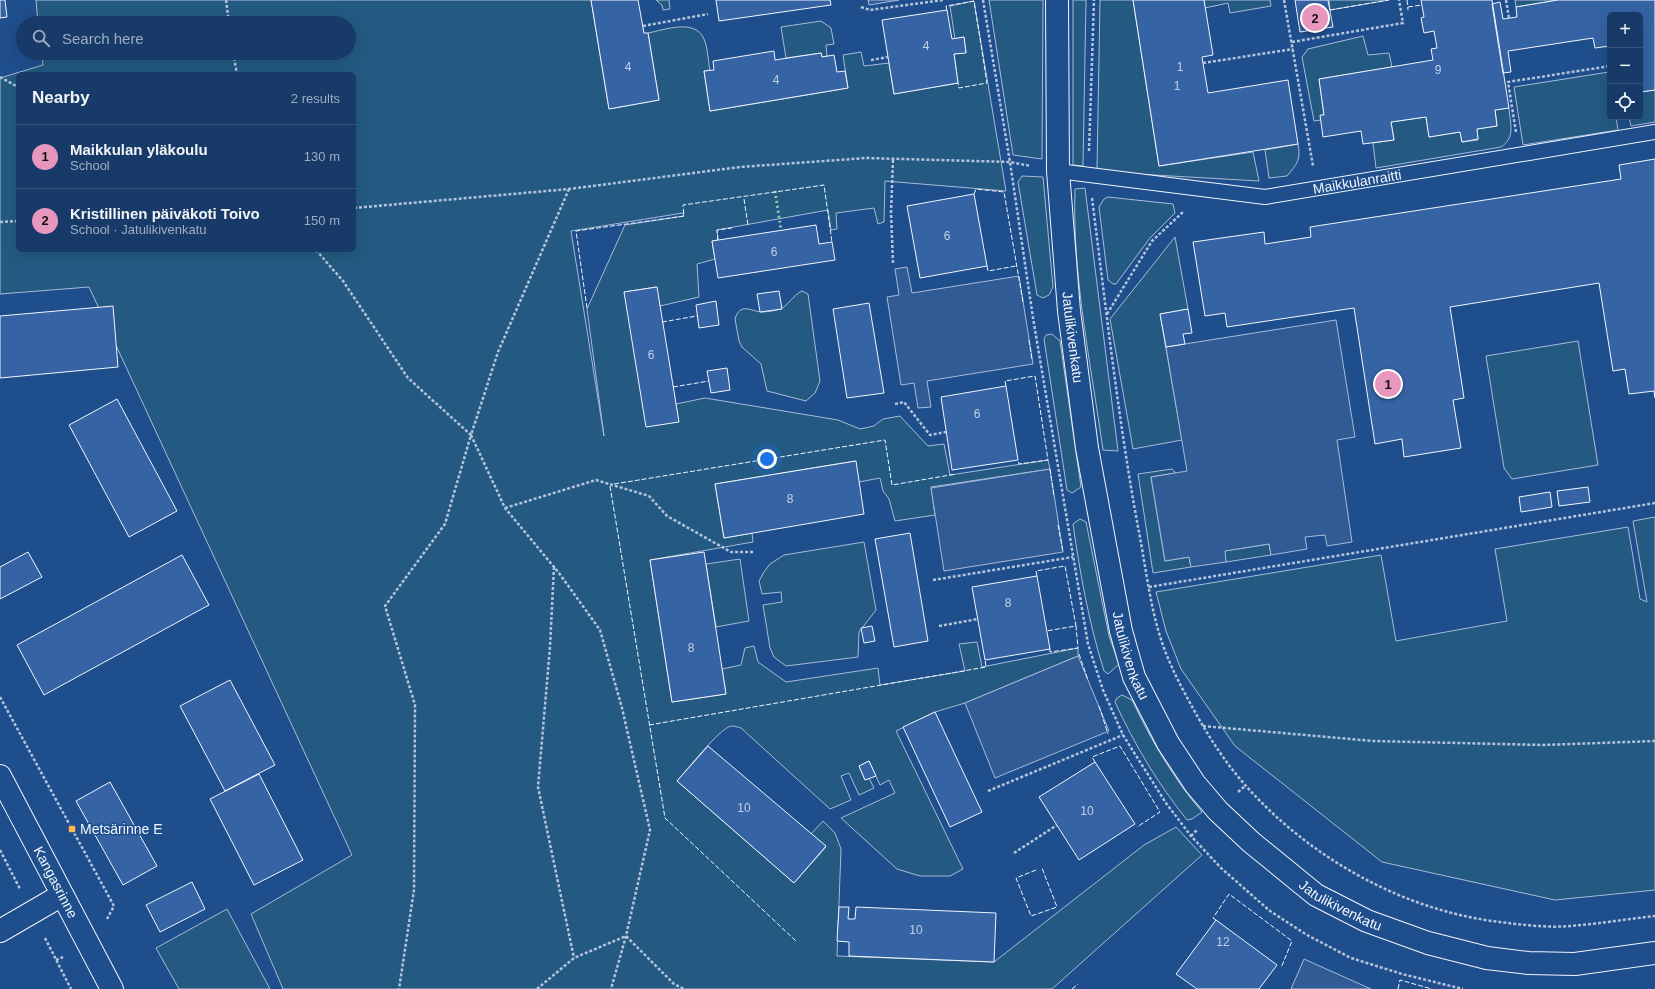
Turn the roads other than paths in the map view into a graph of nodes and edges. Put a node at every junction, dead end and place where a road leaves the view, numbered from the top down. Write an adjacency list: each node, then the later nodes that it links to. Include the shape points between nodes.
1 (1057, 0): 3 (street, Jatulikivenkatu)
2 (1655, 132): 3 (lane, Maikkulanraitti, via 1265,196)
3 (1058, 171): 7 (street, Jatulikivenkatu, via 1069,311 1087,448 1121,631 1134,677 1168,743 1195,784 1250,842 1297,880 1316,895 1367,921 1428,943 1487,958 1528,963 1575,964)
4 (0, 776): 5 (street, Kangasrinne)
5 (62, 895): 6 (street); 8 (street, Kangasrinne)
6 (0, 931)
7 (1655, 953)
8 (112, 989)

